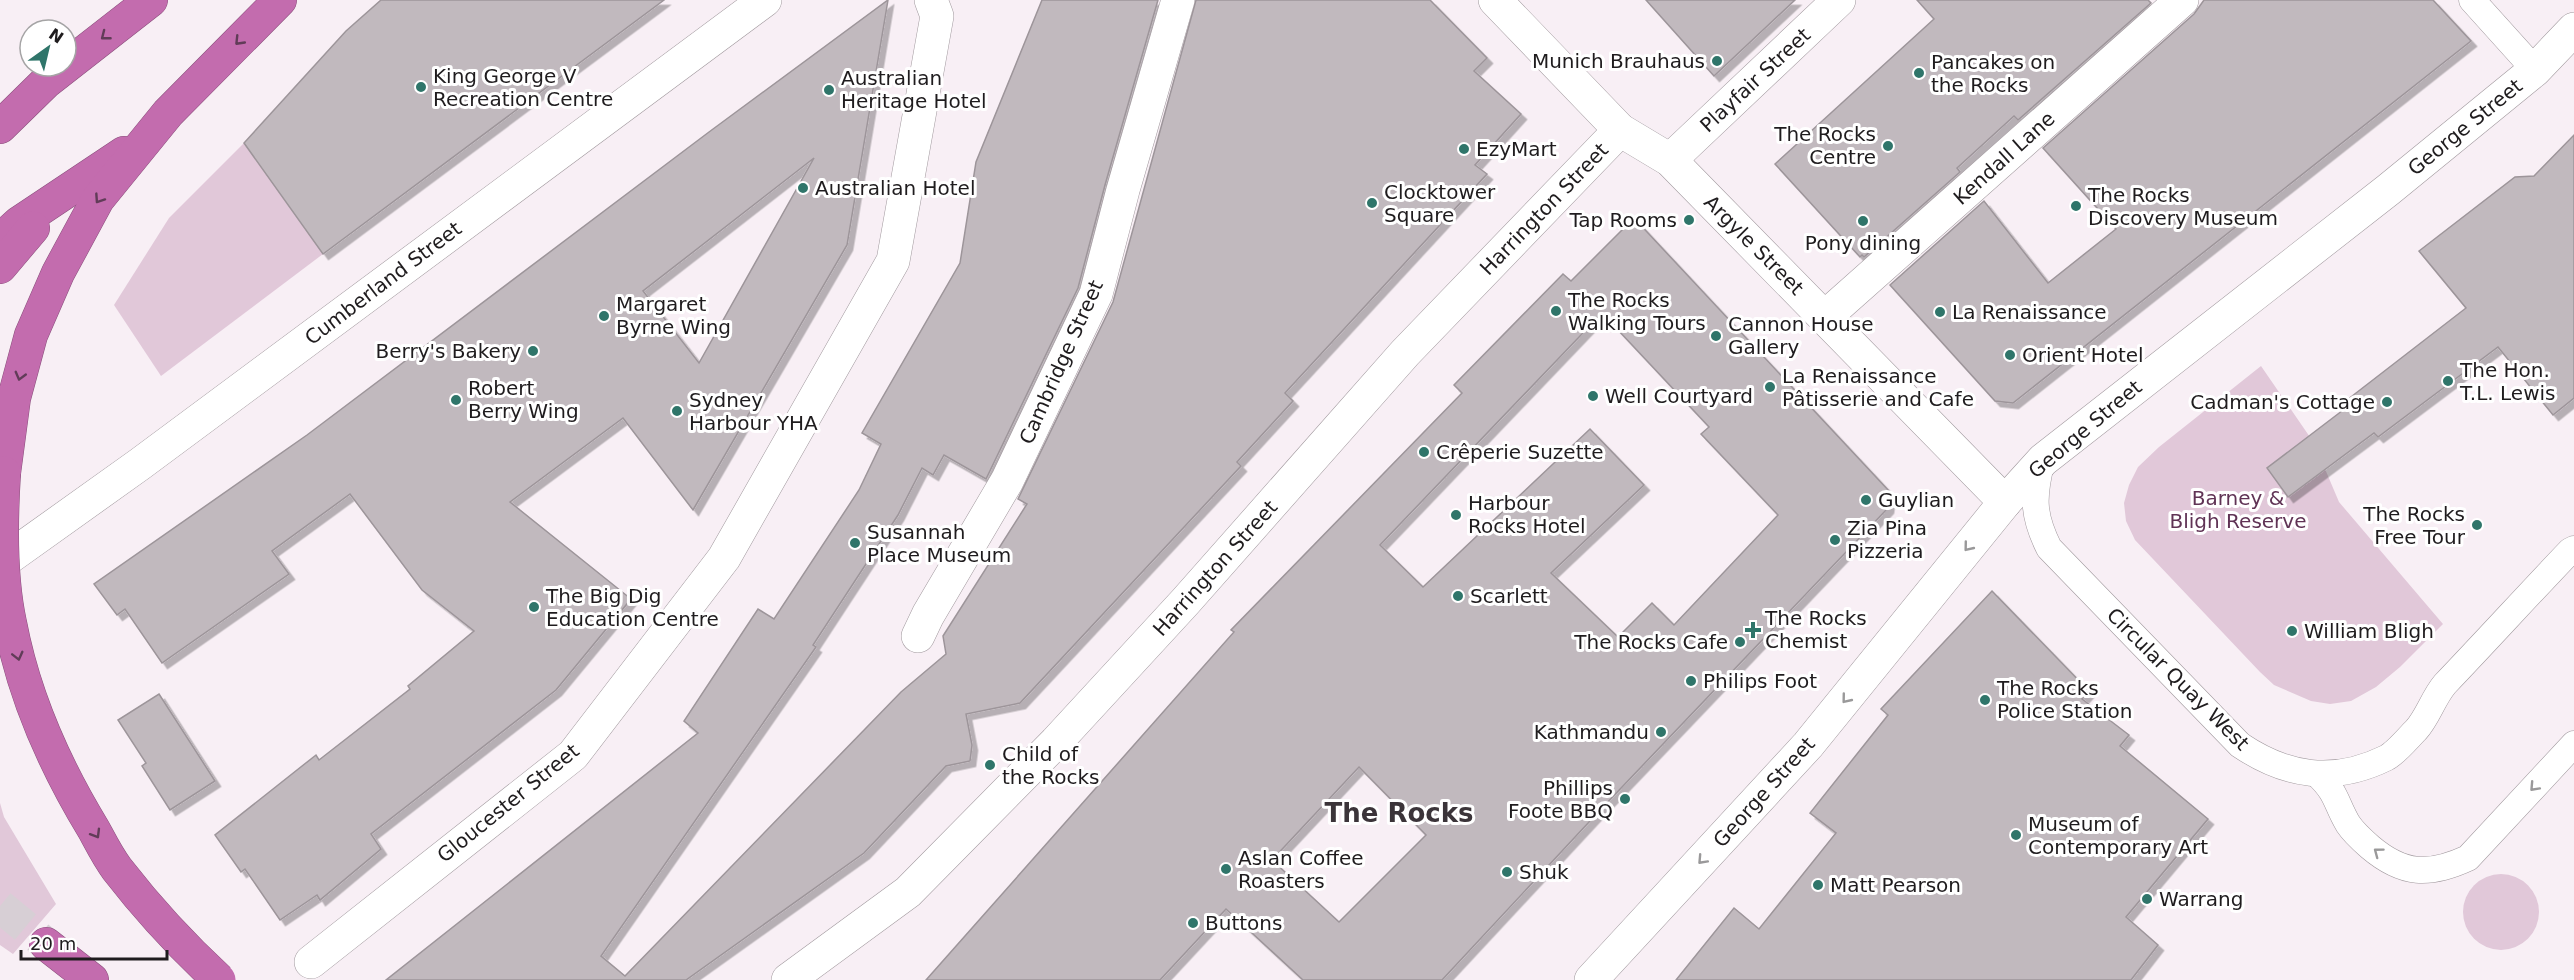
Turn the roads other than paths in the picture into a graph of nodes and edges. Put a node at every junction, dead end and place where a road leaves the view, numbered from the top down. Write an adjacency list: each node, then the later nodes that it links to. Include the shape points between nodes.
1 (151, 0): 12 (highway, one-way to 12)
2 (280, 0): 16 (highway, one-way to 16)
3 (765, 0): 25 (street, Cumberland Street)
4 (931, 0): 30 (street, Gloucester Street, via 937,16 893,261 724,558 573,755)
5 (1178, 0): 26 (street, Cambridge Street, via 1096,294 1008,481)
6 (1495, 0): 15 (street, Argyle Street)
7 (1839, 0): 17 (street, Playfair Street)
8 (2182, 0): 21 (street, Kendall Lane)
9 (2472, 0): 11 (lane)
10 (2574, 29): 11 (street, George Street)
11 (2535, 70): 22 (street, George Street)
12 (46, 82): 13 (highway); 14 (highway)
13 (0, 112)
14 (0, 127)
15 (1620, 130): 17 (street, Argyle Street); 33 (street, Harrington Street, via 1406,353 1056,742 908,892)
16 (148, 137): 18 (highway); 32 (highway, one-way to 32, bridge, via 99,199 58,273 31,335 14,398 4,473 2,543 9,622 22,674 49,748 116,868 183,947)
17 (1670, 160): 21 (street, Argyle Street)
18 (73, 186): 19 (highway); 20 (highway)
19 (0, 240)
20 (0, 267)
21 (1825, 317): 23 (street, Argyle Street)
22 (2043, 460): 23 (street, George Street); 28 (lane, Circular Quay West, via 2035,515 2049,548 2240,745 2290,771)
23 (2005, 502): 34 (street, George Street, one-way to 34, via 1808,745)
24 (2574, 549): 28 (lane, Circular Quay West, via 2437,693 2418,728 2387,757 2349,771)
25 (0, 564)
26 (918, 636)
27 (2574, 744): 28 (lane, one-way to 28, via 2468,858 2427,871 2394,864 2356,834 2347,823 2337,796)
28 (2317, 774)
29 (46, 944): 31 (highway)
30 (311, 962)
31 (92, 980)
32 (219, 980)
33 (788, 980)
34 (1591, 980)

